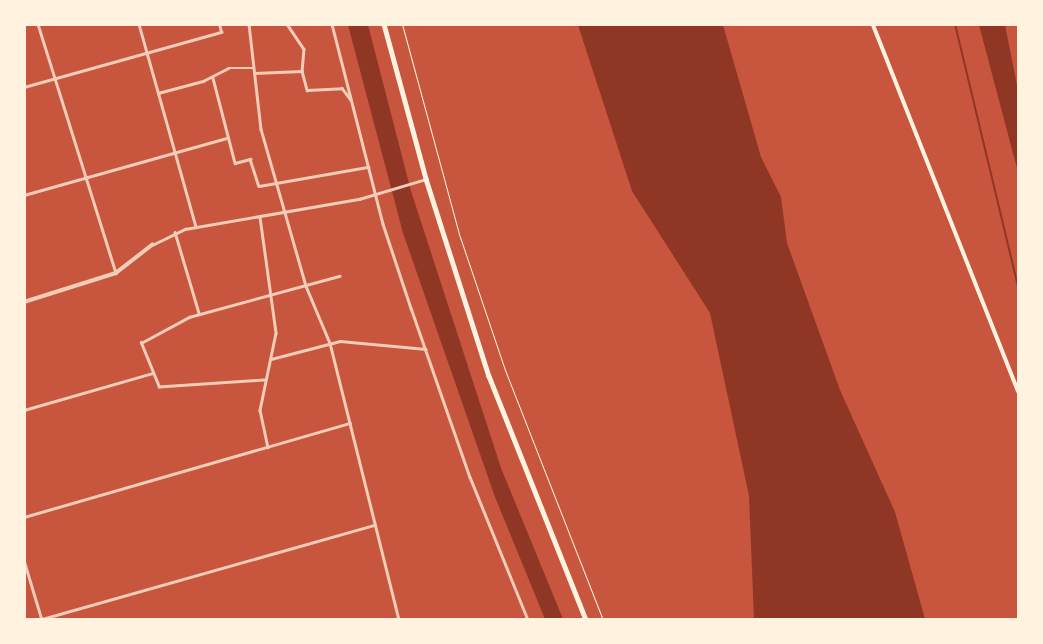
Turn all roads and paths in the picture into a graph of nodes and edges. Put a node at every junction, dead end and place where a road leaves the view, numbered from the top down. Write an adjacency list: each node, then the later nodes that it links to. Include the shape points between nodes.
1 (38, 24): 14 (street)
2 (139, 24): 10 (street)
3 (219, 24): 10 (street, via 220,32)
4 (249, 24): 11 (street)
5 (287, 24): 12 (street, via 304,49)
6 (332, 24): 17 (street)
7 (384, 24): 22 (main road)
8 (402, 24): 52 (path, via 460,236 505,370)
9 (873, 24): 42 (main road)
10 (147, 53): 14 (street); 16 (street)
11 (253, 70): 12 (street); 13 (street, via 228,68); 23 (street, via 261,129)
12 (302, 71): 17 (street, via 307,90 342,88)
13 (213, 78): 16 (street); 18 (street)
14 (55, 79): 15 (street); 21 (street)
15 (24, 87)
16 (158, 93): 19 (street)
17 (353, 101): 20 (street)
18 (228, 137): 19 (street); 23 (street, via 235,163 250,159 259,186)
19 (173, 153): 21 (street); 28 (street)
20 (368, 167): 23 (street); 25 (street)
21 (86, 177): 24 (street); 31 (street)
22 (426, 179): 25 (street); 51 (main road, via 489,376)
23 (278, 182): 26 (street)
24 (24, 195)
25 (376, 195): 26 (street); 38 (street)
26 (286, 211): 27 (street); 33 (street)
27 (260, 217): 28 (street); 34 (street)
28 (196, 228): 29 (street)
29 (175, 232): 30 (street); 36 (street)
30 (152, 245): 31 (street)
31 (116, 273): 35 (street)
32 (339, 276): 33 (street)
33 (306, 286): 34 (street); 37 (street)
34 (272, 295): 36 (street); 39 (street, via 276,333)
35 (24, 302)
36 (199, 315): 40 (street, via 143,339)
37 (330, 343): 38 (street); 39 (street); 44 (street)
38 (426, 349): 50 (street, via 470,477)
39 (271, 358): 41 (street)
40 (153, 373): 41 (street, via 163,388); 43 (street)
41 (264, 380): 45 (street, via 260,418)
42 (1018, 391)
43 (24, 410)
44 (350, 423): 45 (street); 47 (street)
45 (268, 447): 46 (street)
46 (24, 517)
47 (376, 525): 48 (street, via 42,620); 49 (street)
48 (24, 560)
49 (399, 620)
50 (528, 620)
51 (586, 620)
52 (603, 620)

